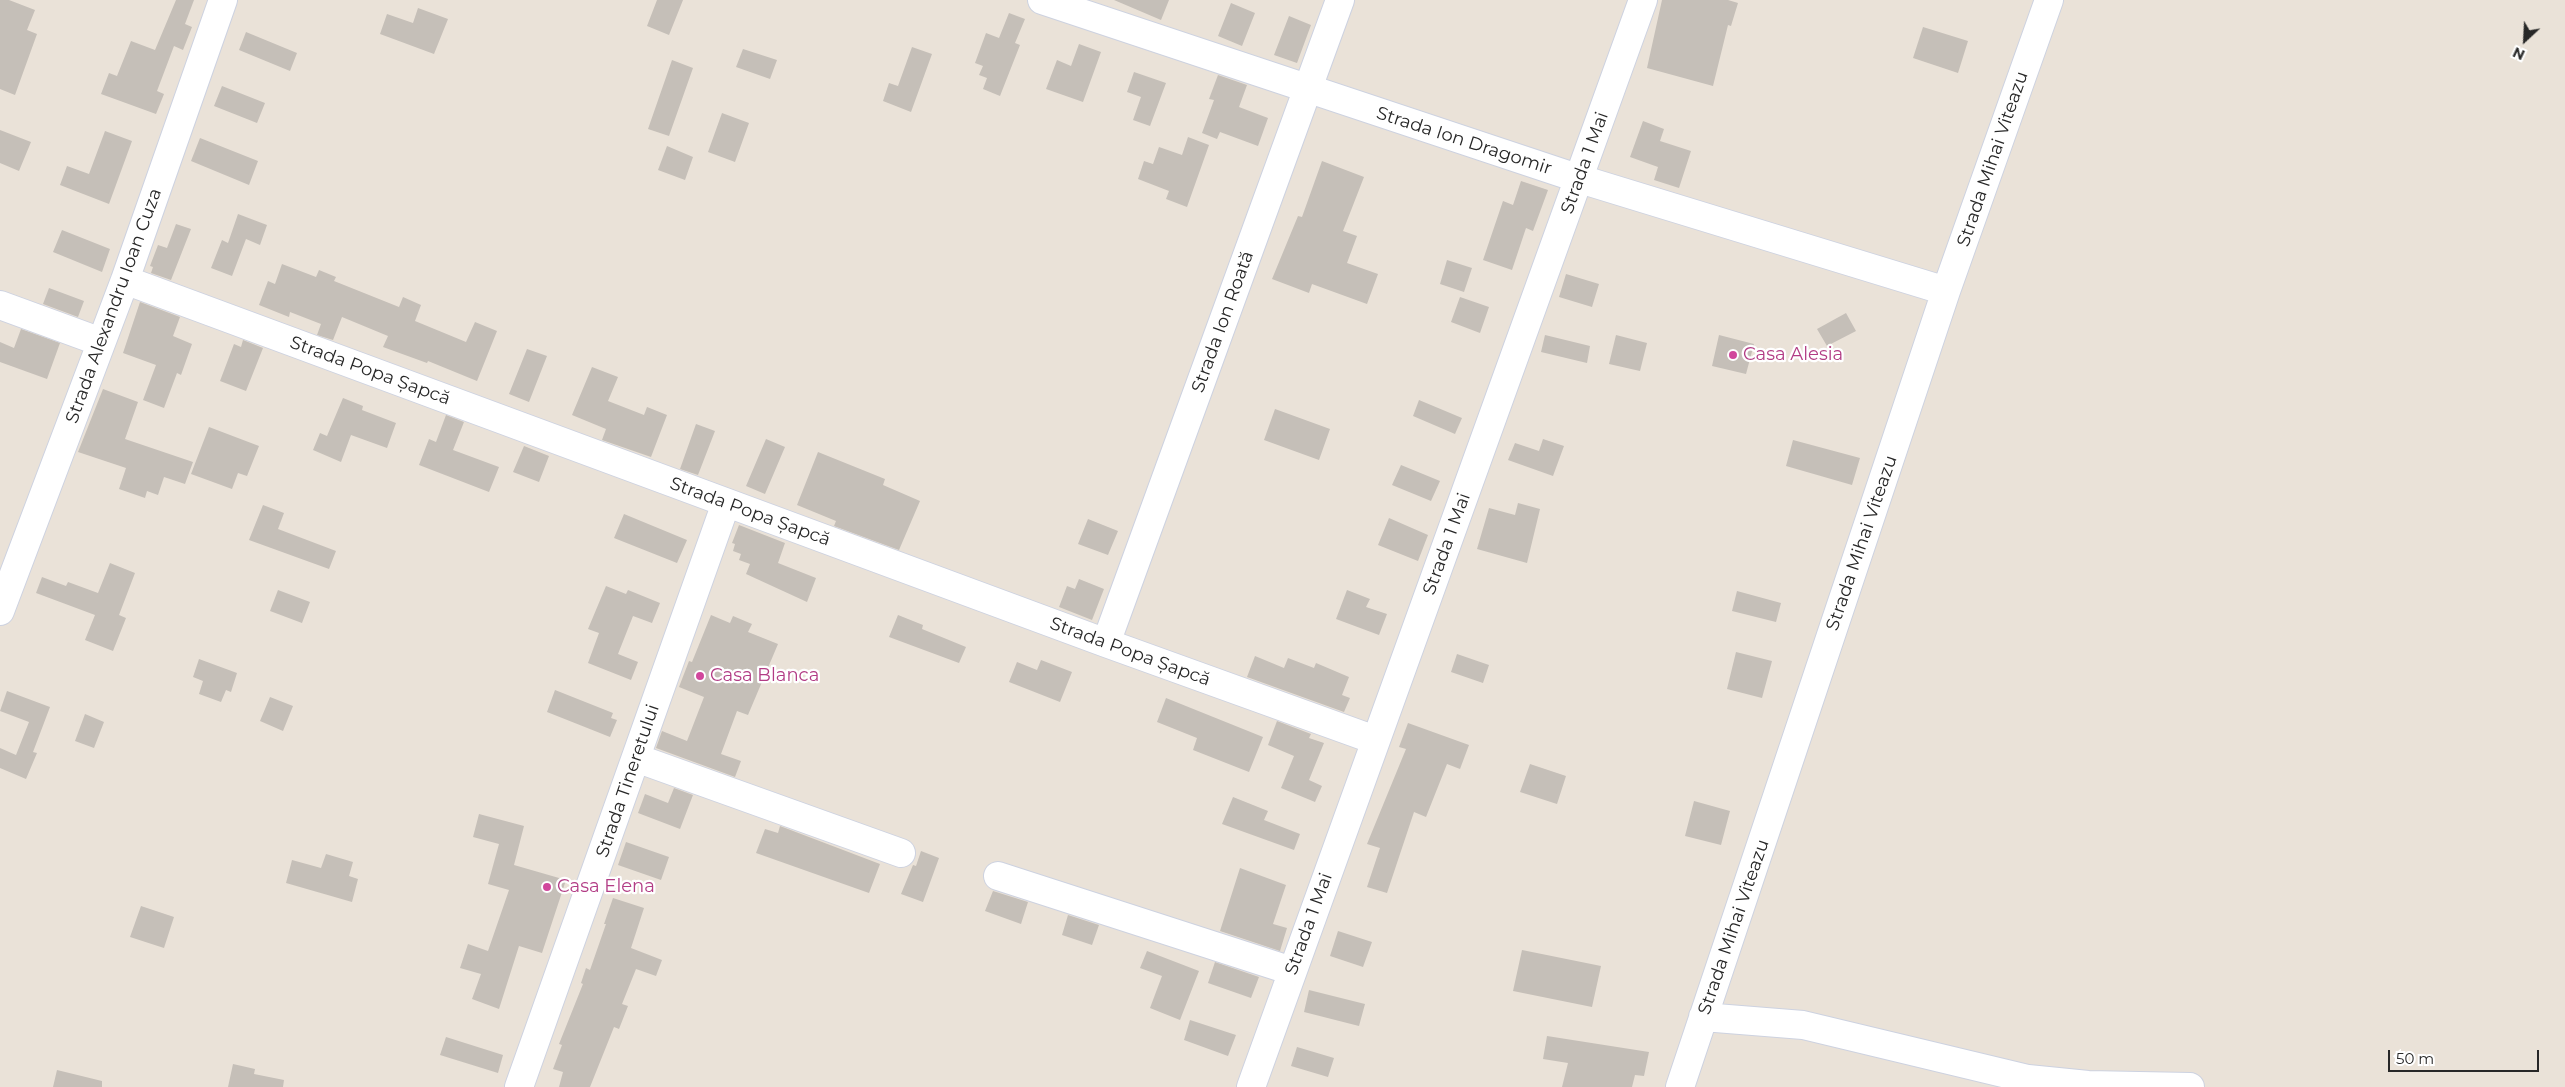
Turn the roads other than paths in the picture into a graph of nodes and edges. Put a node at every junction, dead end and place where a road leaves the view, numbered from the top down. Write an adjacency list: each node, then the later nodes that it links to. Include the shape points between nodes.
1 (223, 0): 8 (street, Strada Alexandru Ioan Cuza)
2 (1042, 0): 6 (street, Strada Ion Dragomir)
3 (1340, 0): 6 (street, Strada Ion Roată)
4 (1643, 0): 7 (street, Strada 1 Mai)
5 (2048, 0): 9 (street, Strada Mihai Viteazu)
6 (1309, 89): 7 (street, Strada Ion Dragomir); 14 (street, Strada Ion Roată)
7 (1580, 179): 9 (street, Strada Ion Dragomir); 15 (street, Strada 1 Mai)
8 (125, 280): 11 (street, Strada Alexandru Ioan Cuza); 12 (street, Strada Popa Șapcă)
9 (1946, 291): 20 (street, Strada Mihai Viteazu)
10 (0, 305): 11 (street)
11 (101, 342): 13 (street, Strada Alexandru Ioan Cuza)
12 (726, 503): 14 (street, Strada Popa Șapcă); 16 (street, Strada Tineretului)
13 (0, 611)
14 (1106, 643): 15 (street, Strada Popa Șapcă)
15 (1375, 740): 19 (street, Strada 1 Mai)
16 (636, 758): 17 (street); 21 (street, Strada Tineretului)
17 (901, 853)
18 (998, 876): 19 (street)
19 (1292, 972): 22 (street, Strada 1 Mai)
20 (1703, 1017): 23 (street, Strada Mihai Viteazu); 24 (street, via 1803,1025 2028,1079 2088,1085)
21 (519, 1087)
22 (1251, 1087)
23 (1680, 1087)
24 (2190, 1087)

